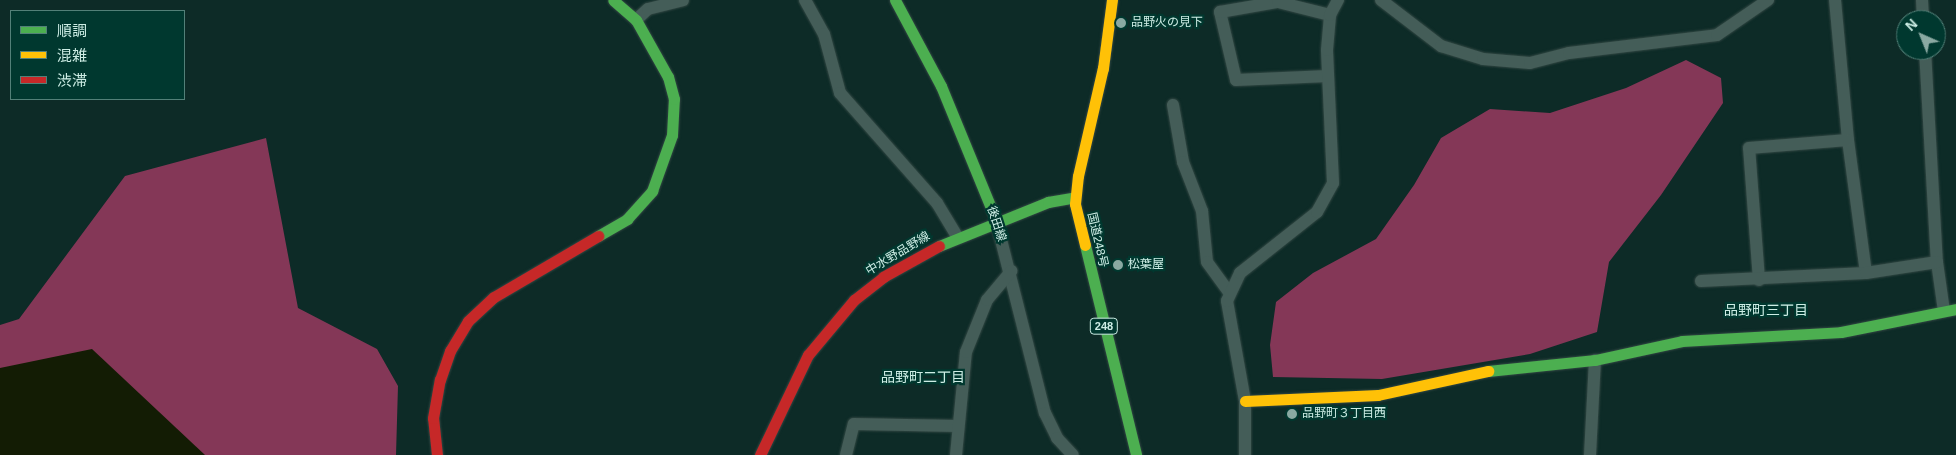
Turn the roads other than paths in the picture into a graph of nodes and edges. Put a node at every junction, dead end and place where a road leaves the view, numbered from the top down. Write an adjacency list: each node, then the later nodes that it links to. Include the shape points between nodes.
1 (614, 0): 11 (main road)
2 (683, 0): 11 (street, via 648,9)
3 (805, 0): 18 (street, via 824,34 840,93 937,203)
4 (895, 0): 17 (main road, 後田線, via 941,86)
5 (1112, 0): 16 (main road, 国道248号 / 248, via 1103,68)
6 (1338, 0): 10 (street)
7 (1381, 0): 8 (street, via 1442,46 1483,59 1530,62 1569,53 1717,35)
8 (1768, 0)
9 (1836, 0): 15 (street)
10 (1330, 15): 13 (street); 13 (street, via 1278,2 1220,12 1236,80)
11 (636, 20): 29 (main road, via 657,53 674,99 672,135 652,190 627,219 494,297 468,321 450,351 440,380 433,418)
12 (1925, 60): 19 (street)
13 (1328, 76): 24 (street, via 1333,183 1317,212 1240,274)
14 (1173, 105): 24 (street, via 1183,162 1202,211 1207,262)
15 (1848, 140): 21 (street); 22 (street, via 1749,148)
16 (1075, 197): 17 (main road, 中水野品野線); 34 (main road, 国道248号 / 248, via 1077,220)
17 (996, 220): 18 (main road, 中水野品野線); 20 (street, 後田線)
18 (957, 236): 30 (main road, 中水野品野線, via 883,276 854,300 829,328 791,385)
19 (1937, 262): 21 (street); 25 (street)
20 (1011, 272): 28 (street, via 987,300 966,352); 33 (street, 後田線, via 1045,413 1057,438)
21 (1866, 272): 22 (street)
22 (1759, 280): 23 (street)
23 (1701, 281)
24 (1230, 294): 27 (street, via 1227,301)
25 (1950, 310): 26 (main road, via 1841,332 1682,341)
26 (1595, 360): 27 (main road, via 1506,367 1378,395); 36 (street)
27 (1245, 401): 35 (street)
28 (958, 426): 31 (street, via 854,424); 32 (street)
29 (437, 455)
30 (760, 455)
31 (846, 455)
32 (956, 455)
33 (1073, 455)
34 (1136, 455)
35 (1244, 455)
36 (1590, 455)

